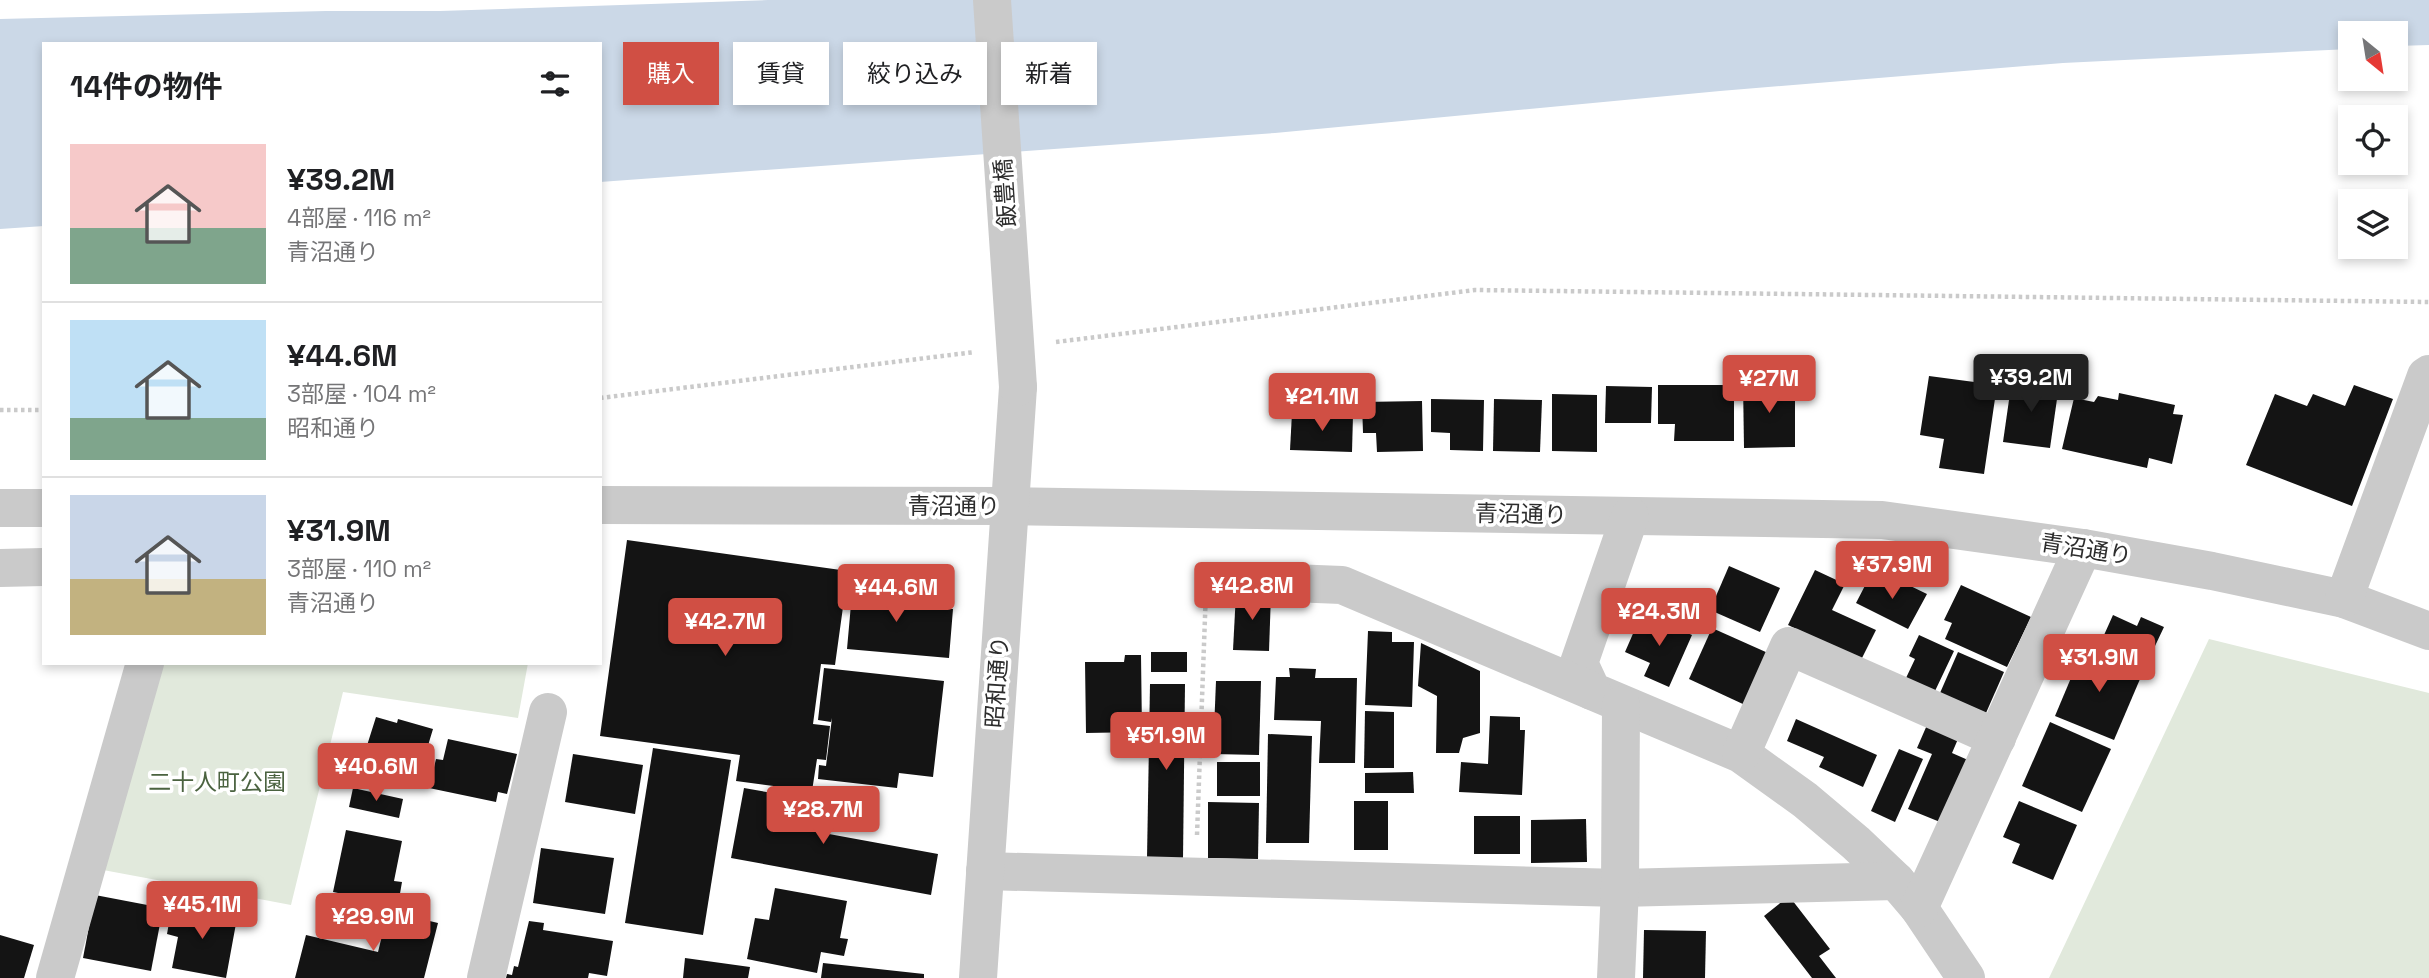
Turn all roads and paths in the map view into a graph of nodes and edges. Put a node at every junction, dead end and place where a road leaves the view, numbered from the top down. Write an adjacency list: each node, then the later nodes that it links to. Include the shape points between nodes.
1 (992, 0): 6 (street, 飯豊橋, bridge)
2 (2429, 302): 3 (path, via 1475,290)
3 (1045, 343)
4 (975, 352): 7 (path)
5 (2429, 374): 20 (street)
6 (1018, 387): 11 (street, 昭和通り)
7 (602, 398)
8 (0, 410): 9 (path)
9 (42, 410)
10 (602, 505): 11 (street, 青沼通り)
11 (1008, 506): 14 (street, 青沼通り); 27 (street, 昭和通り)
12 (0, 508): 13 (street)
13 (42, 508)
14 (1630, 516): 15 (street, 青沼通り, via 1882,520); 23 (street, via 1579,663)
15 (2083, 548): 20 (street, 青沼通り); 25 (street)
16 (1207, 563): 28 (path)
17 (42, 567): 18 (street)
18 (0, 568)
19 (1291, 583): 23 (street, via 1342,585)
20 (2344, 600): 21 (street, 青沼通り)
21 (2429, 631)
22 (144, 665): 31 (street)
23 (1606, 698): 26 (street); 29 (street)
24 (548, 712): 32 (street)
25 (1997, 738): 26 (street, via 1789,646); 30 (street)
26 (1741, 754): 30 (street, via 1856,843)
27 (985, 871): 28 (street); 33 (street, 昭和通り)
28 (1195, 877): 29 (street)
29 (1620, 888): 30 (street); 34 (street)
30 (1908, 895): 35 (street)
31 (65, 977)
32 (486, 978)
33 (978, 978)
34 (1616, 978)
35 (1966, 978)

